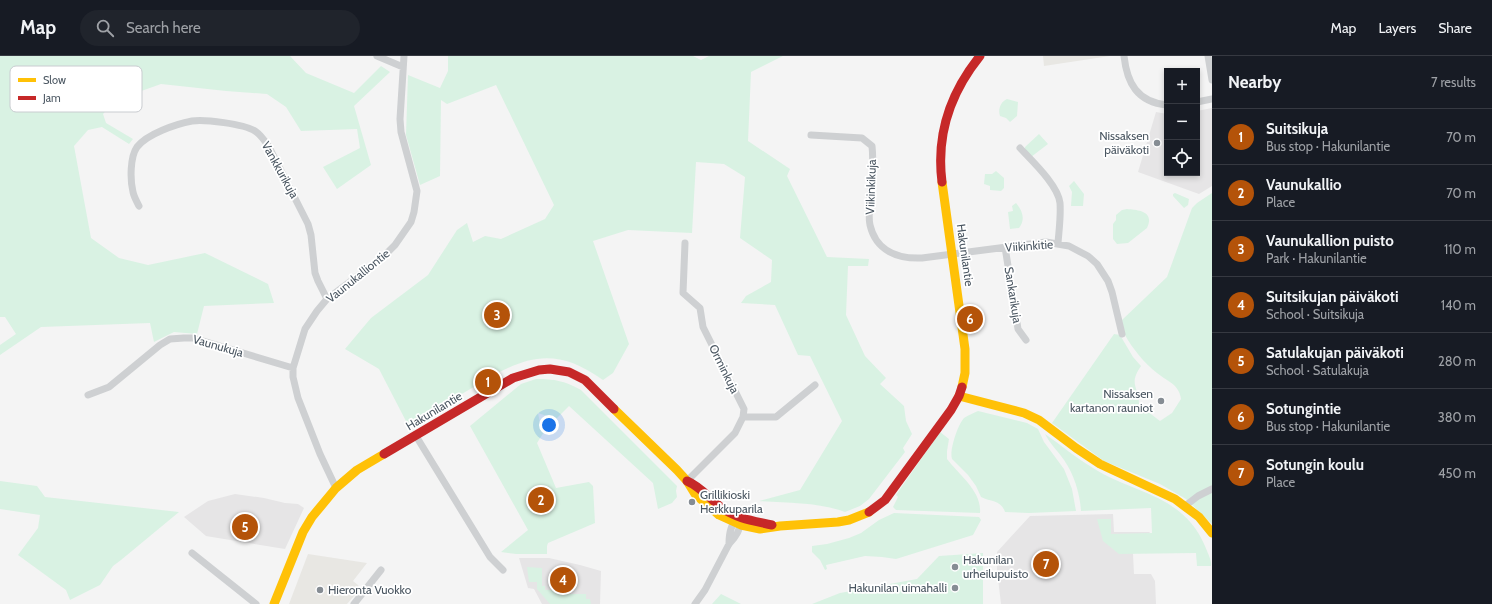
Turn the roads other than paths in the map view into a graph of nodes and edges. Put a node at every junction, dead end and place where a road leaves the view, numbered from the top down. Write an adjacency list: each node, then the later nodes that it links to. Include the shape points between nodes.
1 (377, 56): 6 (street)
2 (404, 56): 6 (street, Vaunukalliontie)
3 (980, 56): 17 (main road, Hakunilantie, via 957,90 942,136 941,173)
4 (1124, 56): 10 (street, via 1127,77 1134,89 1143,97)
5 (1208, 56): 7 (street)
6 (403, 67): 18 (street, Vaunukalliontie, via 400,119 401,132 417,191 414,212 396,245)
7 (1212, 80)
8 (1212, 99): 9 (street)
9 (1200, 101)
10 (1164, 105)
11 (811, 135): 17 (street, Viikinkikuja, via 862,138 872,146 870,221 874,235 889,252 908,259)
12 (1020, 148): 15 (street, via 1051,183 1058,196)
13 (138, 206): 18 (street, Vankkurikuja, via 133,192 133,154 148,138 193,121 242,126 255,131 269,147 304,215 311,236 315,273)
14 (685, 243): 25 (street, Orminkuja, via 683,294 700,308 703,327 744,409)
15 (1058, 243): 16 (street, Viikinkitie); 19 (street, Viikinkitie, via 1088,256 1102,272 1112,292)
16 (1005, 247): 17 (street, Viikinkitie); 20 (street, Sankarikuja, via 1018,329)
17 (952, 254): 24 (main road, Hakunilantie, via 965,349 965,374)
18 (327, 299): 21 (street, Vaunukalliontie, via 305,329)
19 (1122, 334)
20 (1026, 340)
21 (293, 368): 23 (street, Vaunukuja, via 193,338 184,338 160,345 109,387); 28 (street, Vaunukalliontie, via 298,398)
22 (815, 384): 25 (street, via 776,417)
23 (88, 395)
24 (959, 396): 30 (main road, via 1024,413 1039,420 1100,464 1163,492); 31 (main road, Hakunilantie, via 890,494 869,512 838,522 760,529)
25 (743, 417): 27 (street, via 735,433)
26 (416, 436): 27 (main road, Hakunilantie, via 513,378 539,370 559,370 576,375 594,387); 28 (main road, Hakunilantie, via 357,470); 35 (street, via 490,557)
27 (688, 481): 31 (main road, Hakunilantie, via 698,485)
28 (336, 488): 37 (main road, Hakunilantie, via 318,508 303,532)
29 (1212, 489): 30 (street)
30 (1185, 506): 32 (main road, via 1199,517)
31 (738, 522): 39 (street, via 735,538)
32 (1212, 533)
33 (192, 553): 36 (street)
34 (381, 570): 38 (street)
35 (503, 570)
36 (256, 604)
37 (274, 604)
38 (354, 604)
39 (695, 604)

